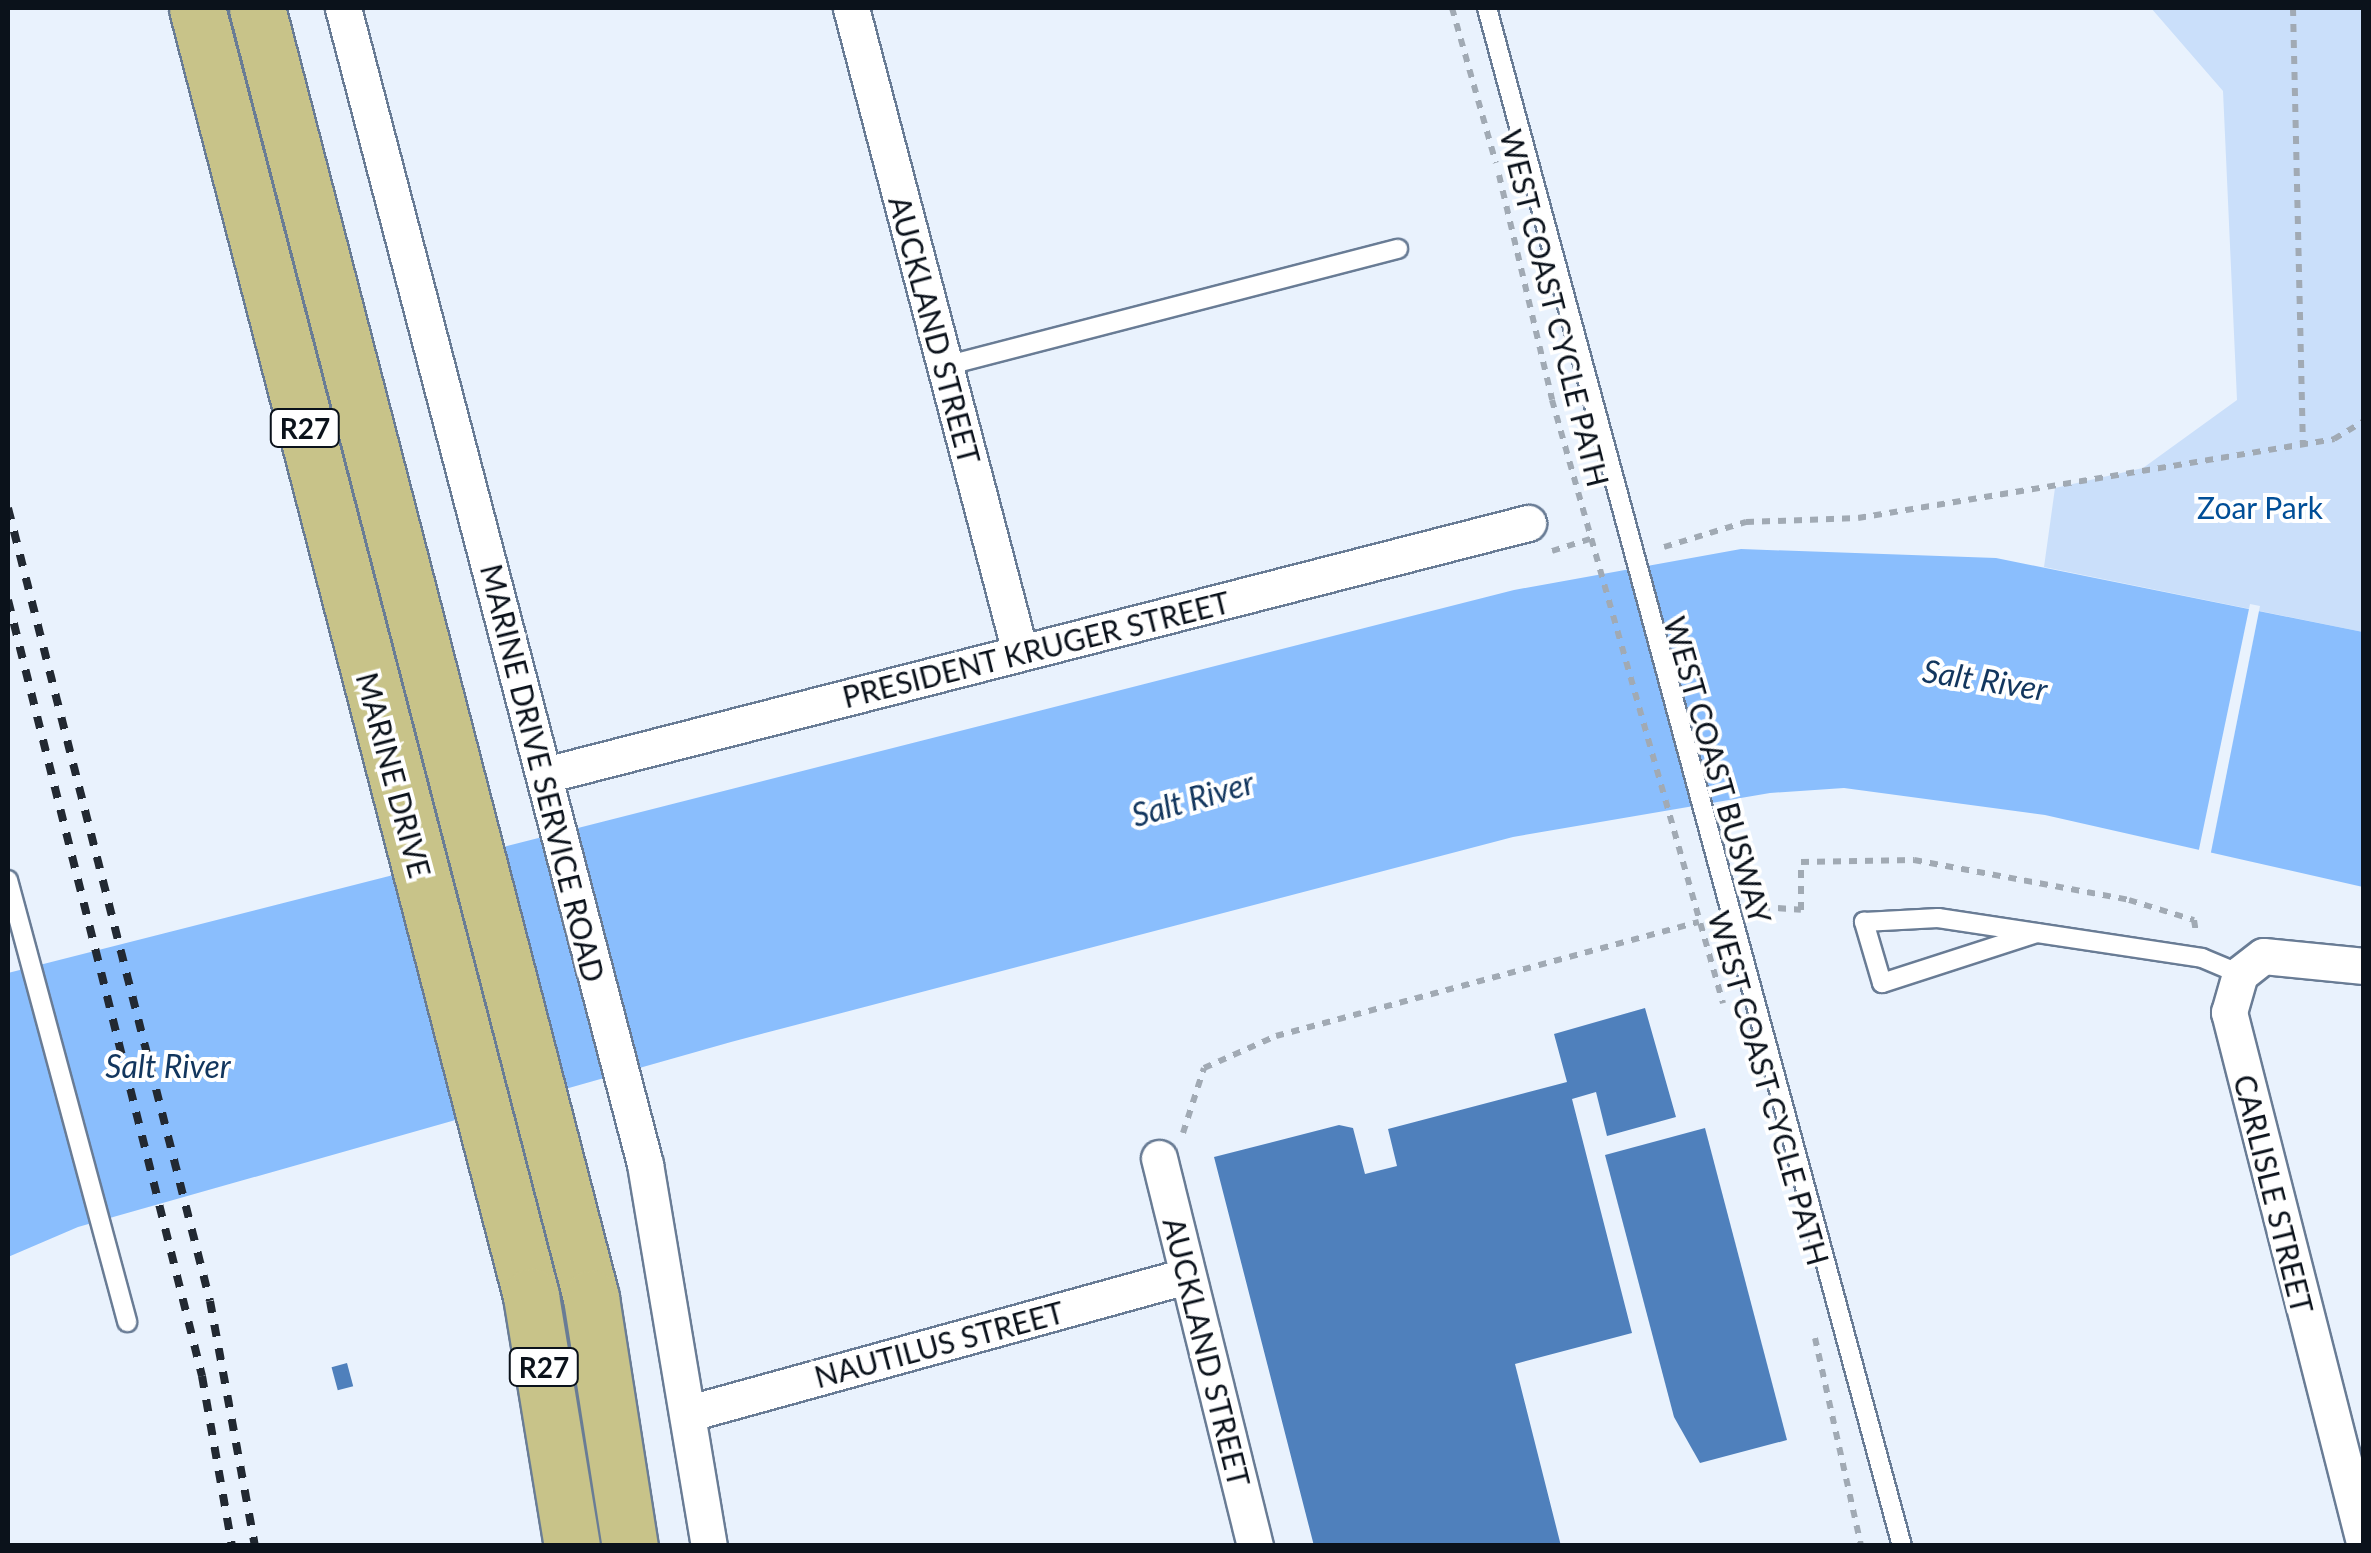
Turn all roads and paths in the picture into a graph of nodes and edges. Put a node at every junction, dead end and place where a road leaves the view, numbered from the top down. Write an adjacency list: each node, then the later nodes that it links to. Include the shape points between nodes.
1 (197, 8): 32 (main road, MARINE DRIVE / R27, via 531,1296)
2 (257, 8): 33 (main road, MARINE DRIVE / R27, via 565,1193)
3 (343, 8): 17 (street, MARINE DRIVE SERVICE ROAD)
4 (850, 8): 9 (street, AUCKLAND STREET)
5 (1452, 8): 13 (path, WEST COAST CYCLE PATH)
6 (1488, 8): 37 (lane, WEST COAST BUSWAY, via 1622,526)
7 (2293, 8): 11 (path)
8 (1398, 249): 9 (lane)
9 (944, 366): 16 (street, AUCKLAND STREET)
10 (2364, 421): 11 (path)
11 (2303, 445): 14 (path, via 1858,518 1746,522)
12 (1528, 523): 16 (street, PRESIDENT KRUGER STREET)
13 (1592, 538): 15 (path); 20 (path, WEST COAST CYCLE PATH)
14 (1663, 544)
15 (1553, 552)
16 (1020, 652): 17 (street, PRESIDENT KRUGER STREET)
17 (544, 775): 30 (street, MARINE DRIVE SERVICE ROAD, via 644,1164)
18 (8, 880): 29 (lane)
19 (1764, 914): 22 (path, via 1801,910 1801,862 1914,860 2008,872 2194,920)
20 (1698, 922): 25 (path, WEST COAST CYCLE PATH); 26 (path, via 1276,1036 1204,1068 1193,1122)
21 (2037, 933): 21 (lane, via 1938,918 1864,922 1882,983); 22 (lane)
22 (2202, 958): 24 (lane)
23 (2364, 966): 24 (street, via 2277,953)
24 (2240, 974): 31 (street, CARLISLE STREET, via 2229,999 2235,1042)
25 (1729, 1024)
26 (1159, 1158): 27 (street, AUCKLAND STREET)
27 (1186, 1276): 30 (street, NAUTILUS STREET); 35 (street, AUCKLAND STREET)
28 (1811, 1321): 36 (path)
29 (127, 1322)
30 (692, 1412): 34 (street, MARINE DRIVE SERVICE ROAD)
31 (2364, 1542)
32 (572, 1546)
33 (630, 1546)
34 (709, 1546)
35 (1255, 1546)
36 (1861, 1546)
37 (1902, 1546)

